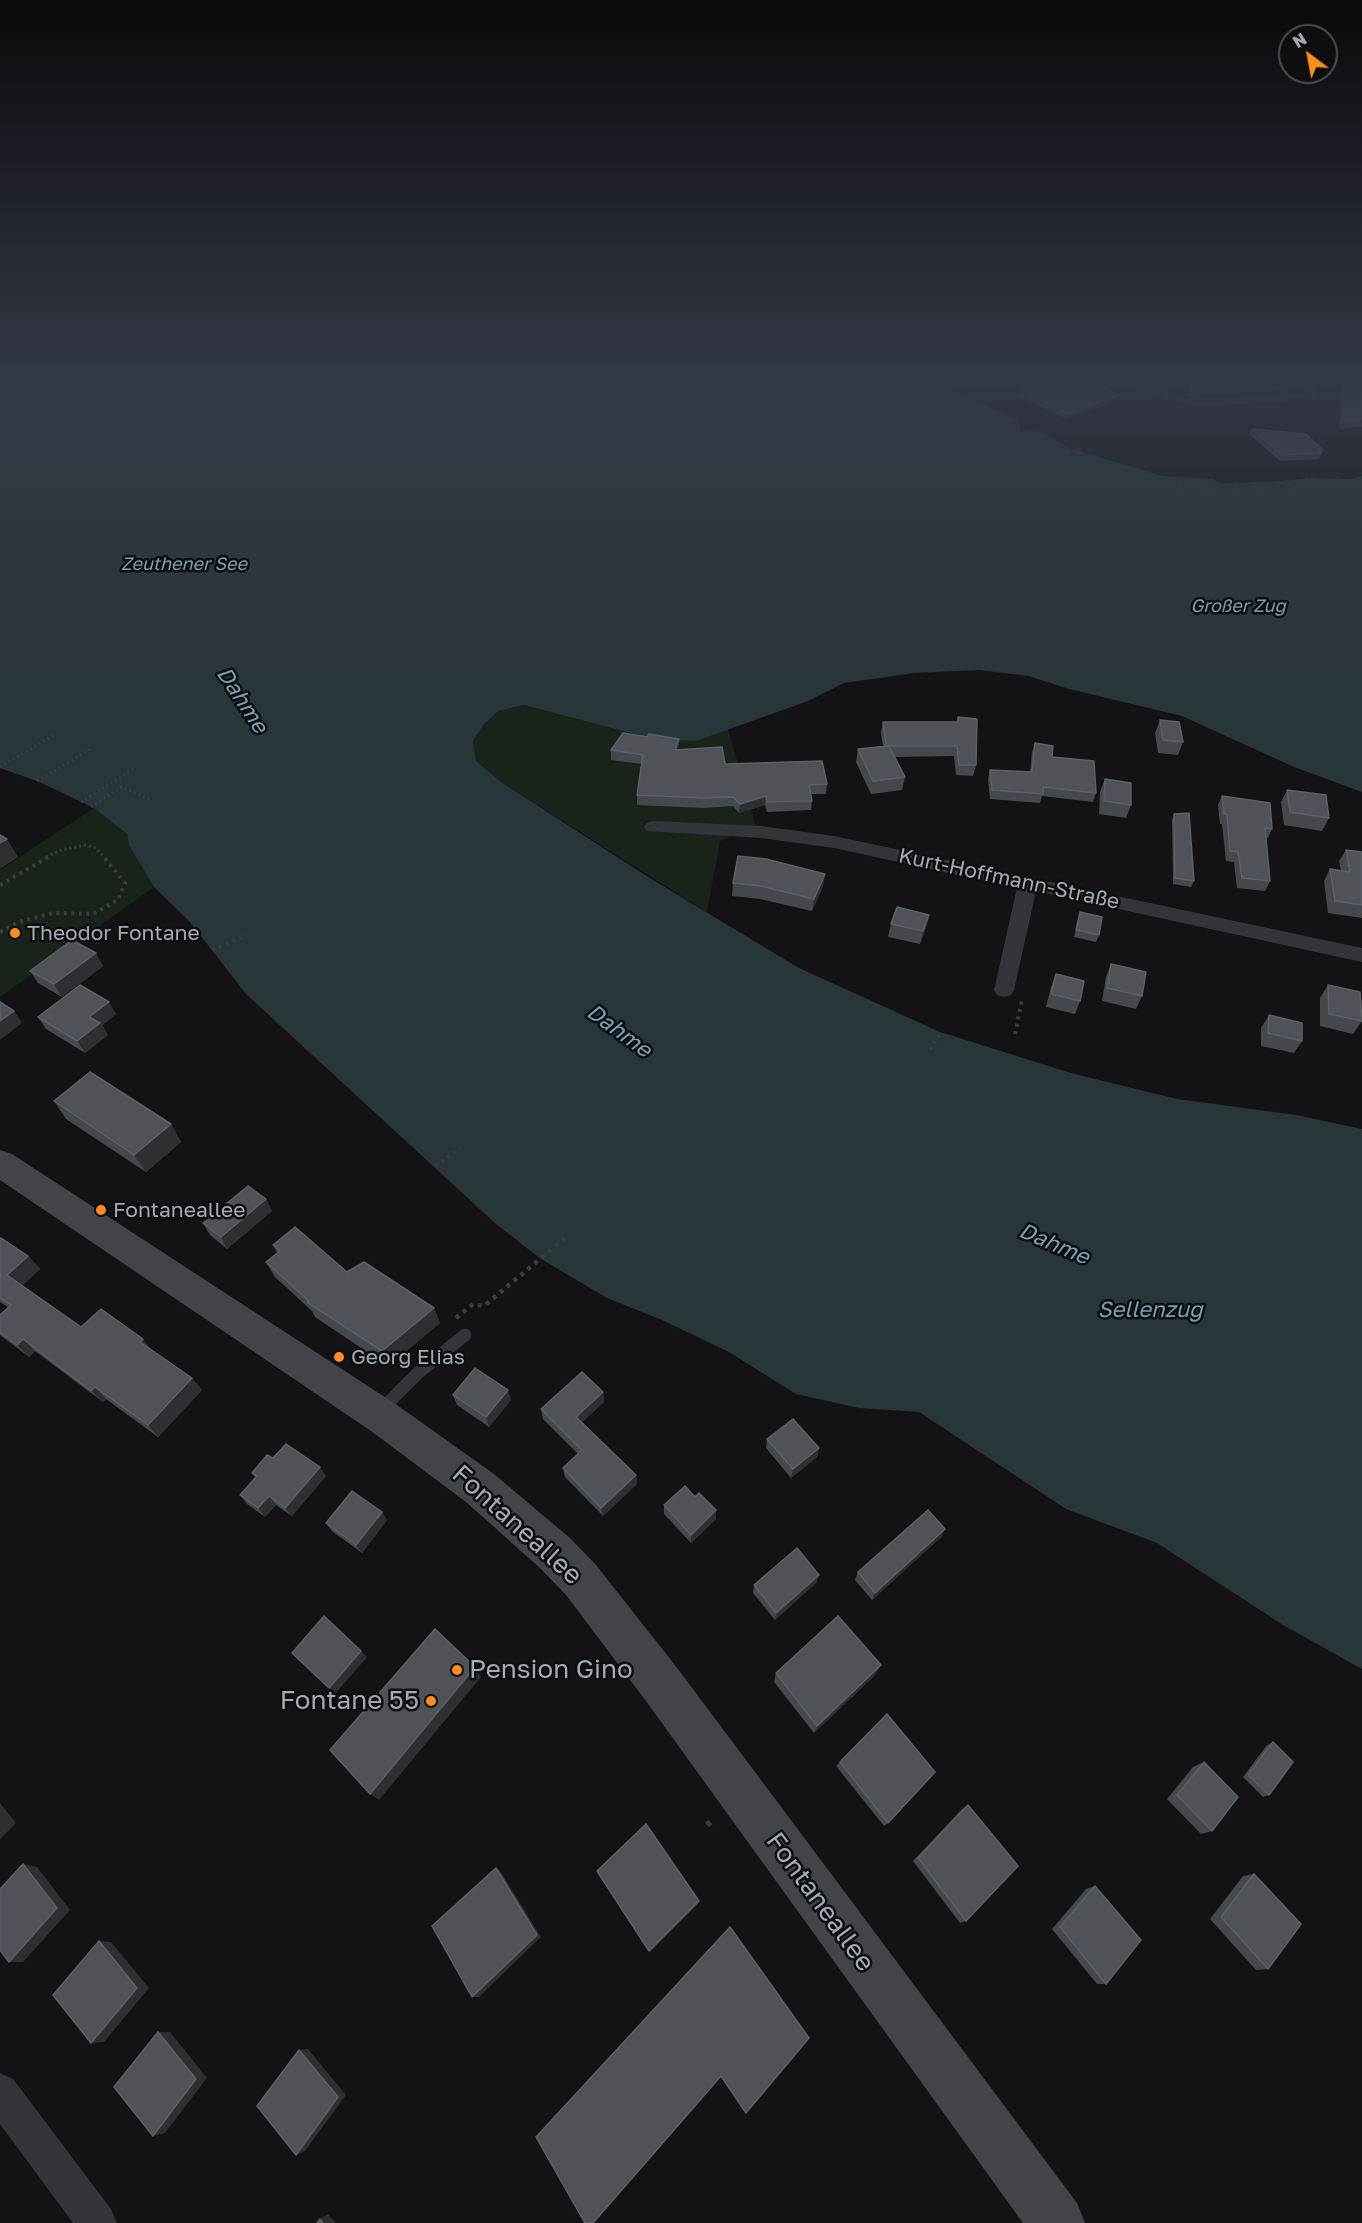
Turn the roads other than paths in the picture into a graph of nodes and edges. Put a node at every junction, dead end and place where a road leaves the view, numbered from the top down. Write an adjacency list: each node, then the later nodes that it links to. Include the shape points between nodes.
1 (653, 827): 2 (street, Kurt-Hoffmann-Straße, via 761,832 834,842)
2 (1028, 883): 3 (street, Kurt-Hoffmann-Straße); 4 (street)
3 (1362, 955)
4 (1004, 990)
5 (0, 1163): 7 (main road, Fontaneallee)
6 (465, 1335): 7 (lane, via 418,1373)
7 (378, 1414): 10 (main road, Fontaneallee, via 480,1488 581,1580 686,1716)
8 (0, 2092): 9 (street)
9 (97, 2223)
10 (1057, 2223)

